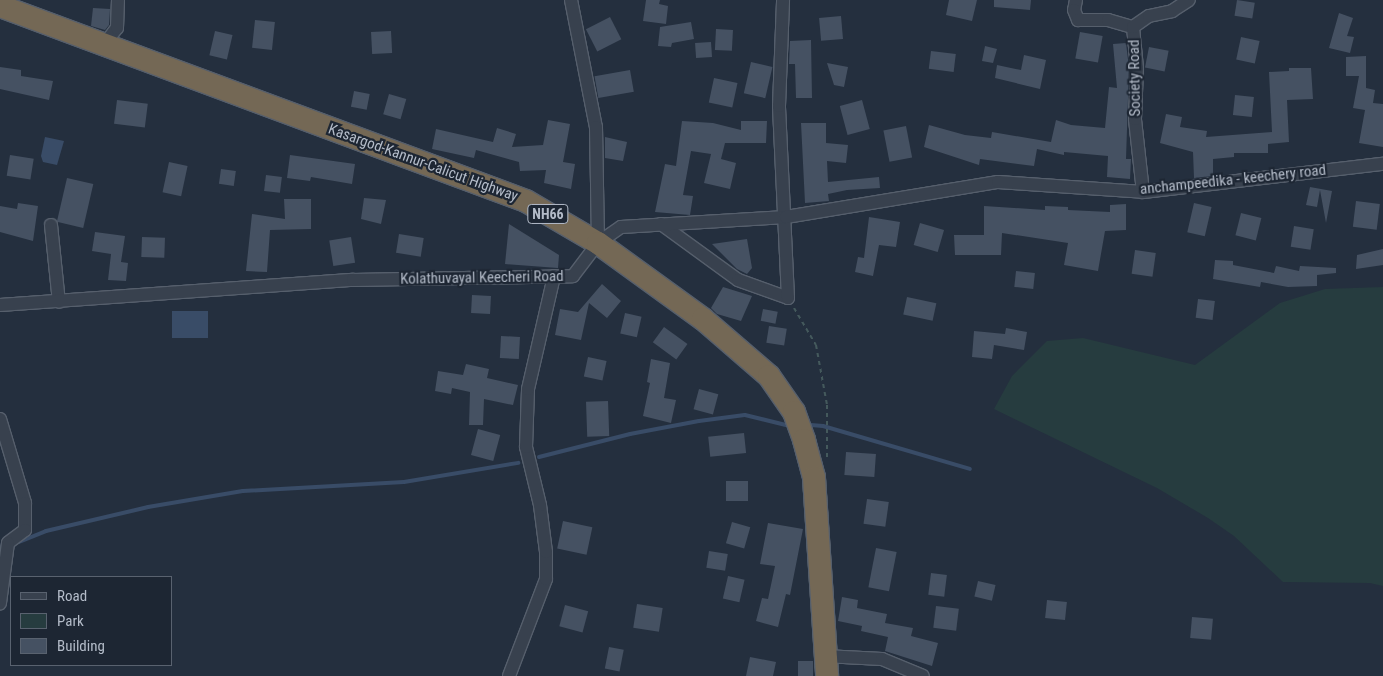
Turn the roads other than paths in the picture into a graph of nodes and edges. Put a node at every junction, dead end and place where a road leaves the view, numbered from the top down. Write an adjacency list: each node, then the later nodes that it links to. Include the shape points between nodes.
1 (118, 0): 8 (street, via 117,28)
2 (571, 0): 14 (street, via 596,128)
3 (783, 0): 11 (street, via 780,106)
4 (1076, 0): 7 (street, via 1074,10 1078,20 1108,20)
5 (1189, 0): 7 (street, Society Road, via 1172,11 1149,16)
6 (0, 6): 8 (highway, Kasargod-Kannur-Calicut Highway / NH66)
7 (1133, 26): 10 (street, Society Road, via 1137,68 1134,119)
8 (104, 45): 14 (highway, Kasargod-Kannur-Calicut Highway / NH66, via 526,201)
9 (1383, 164): 10 (street, anchampeedika - keechery road)
10 (1143, 192): 11 (street, anchampeedika - keechery road, via 998,182)
11 (786, 217): 12 (street, Kolathuvayal Keecheri Road); 12 (street, via 788,298 738,280)
12 (661, 224): 14 (street, Kolathuvayal Keecheri Road, via 622,227)
13 (51, 225): 16 (street)
14 (598, 243): 15 (street, Kolathuvayal Keecheri Road, via 573,276); 20 (highway, Kasargod-Kannur-Calicut Highway / NH66, via 703,319 768,376 794,412 814,478)
15 (554, 276): 16 (street, Kolathuvayal Keecheri Road, via 353,280); 21 (street, via 528,389 526,447 540,505 546,579)
16 (59, 302): 17 (street, Kolathuvayal Keecheri Road)
17 (0, 304)
18 (0, 419): 19 (street, via 25,503 25,530 8,542)
19 (0, 603)
20 (826, 666): 22 (street, via 882,659)
21 (509, 676)
22 (923, 676)

